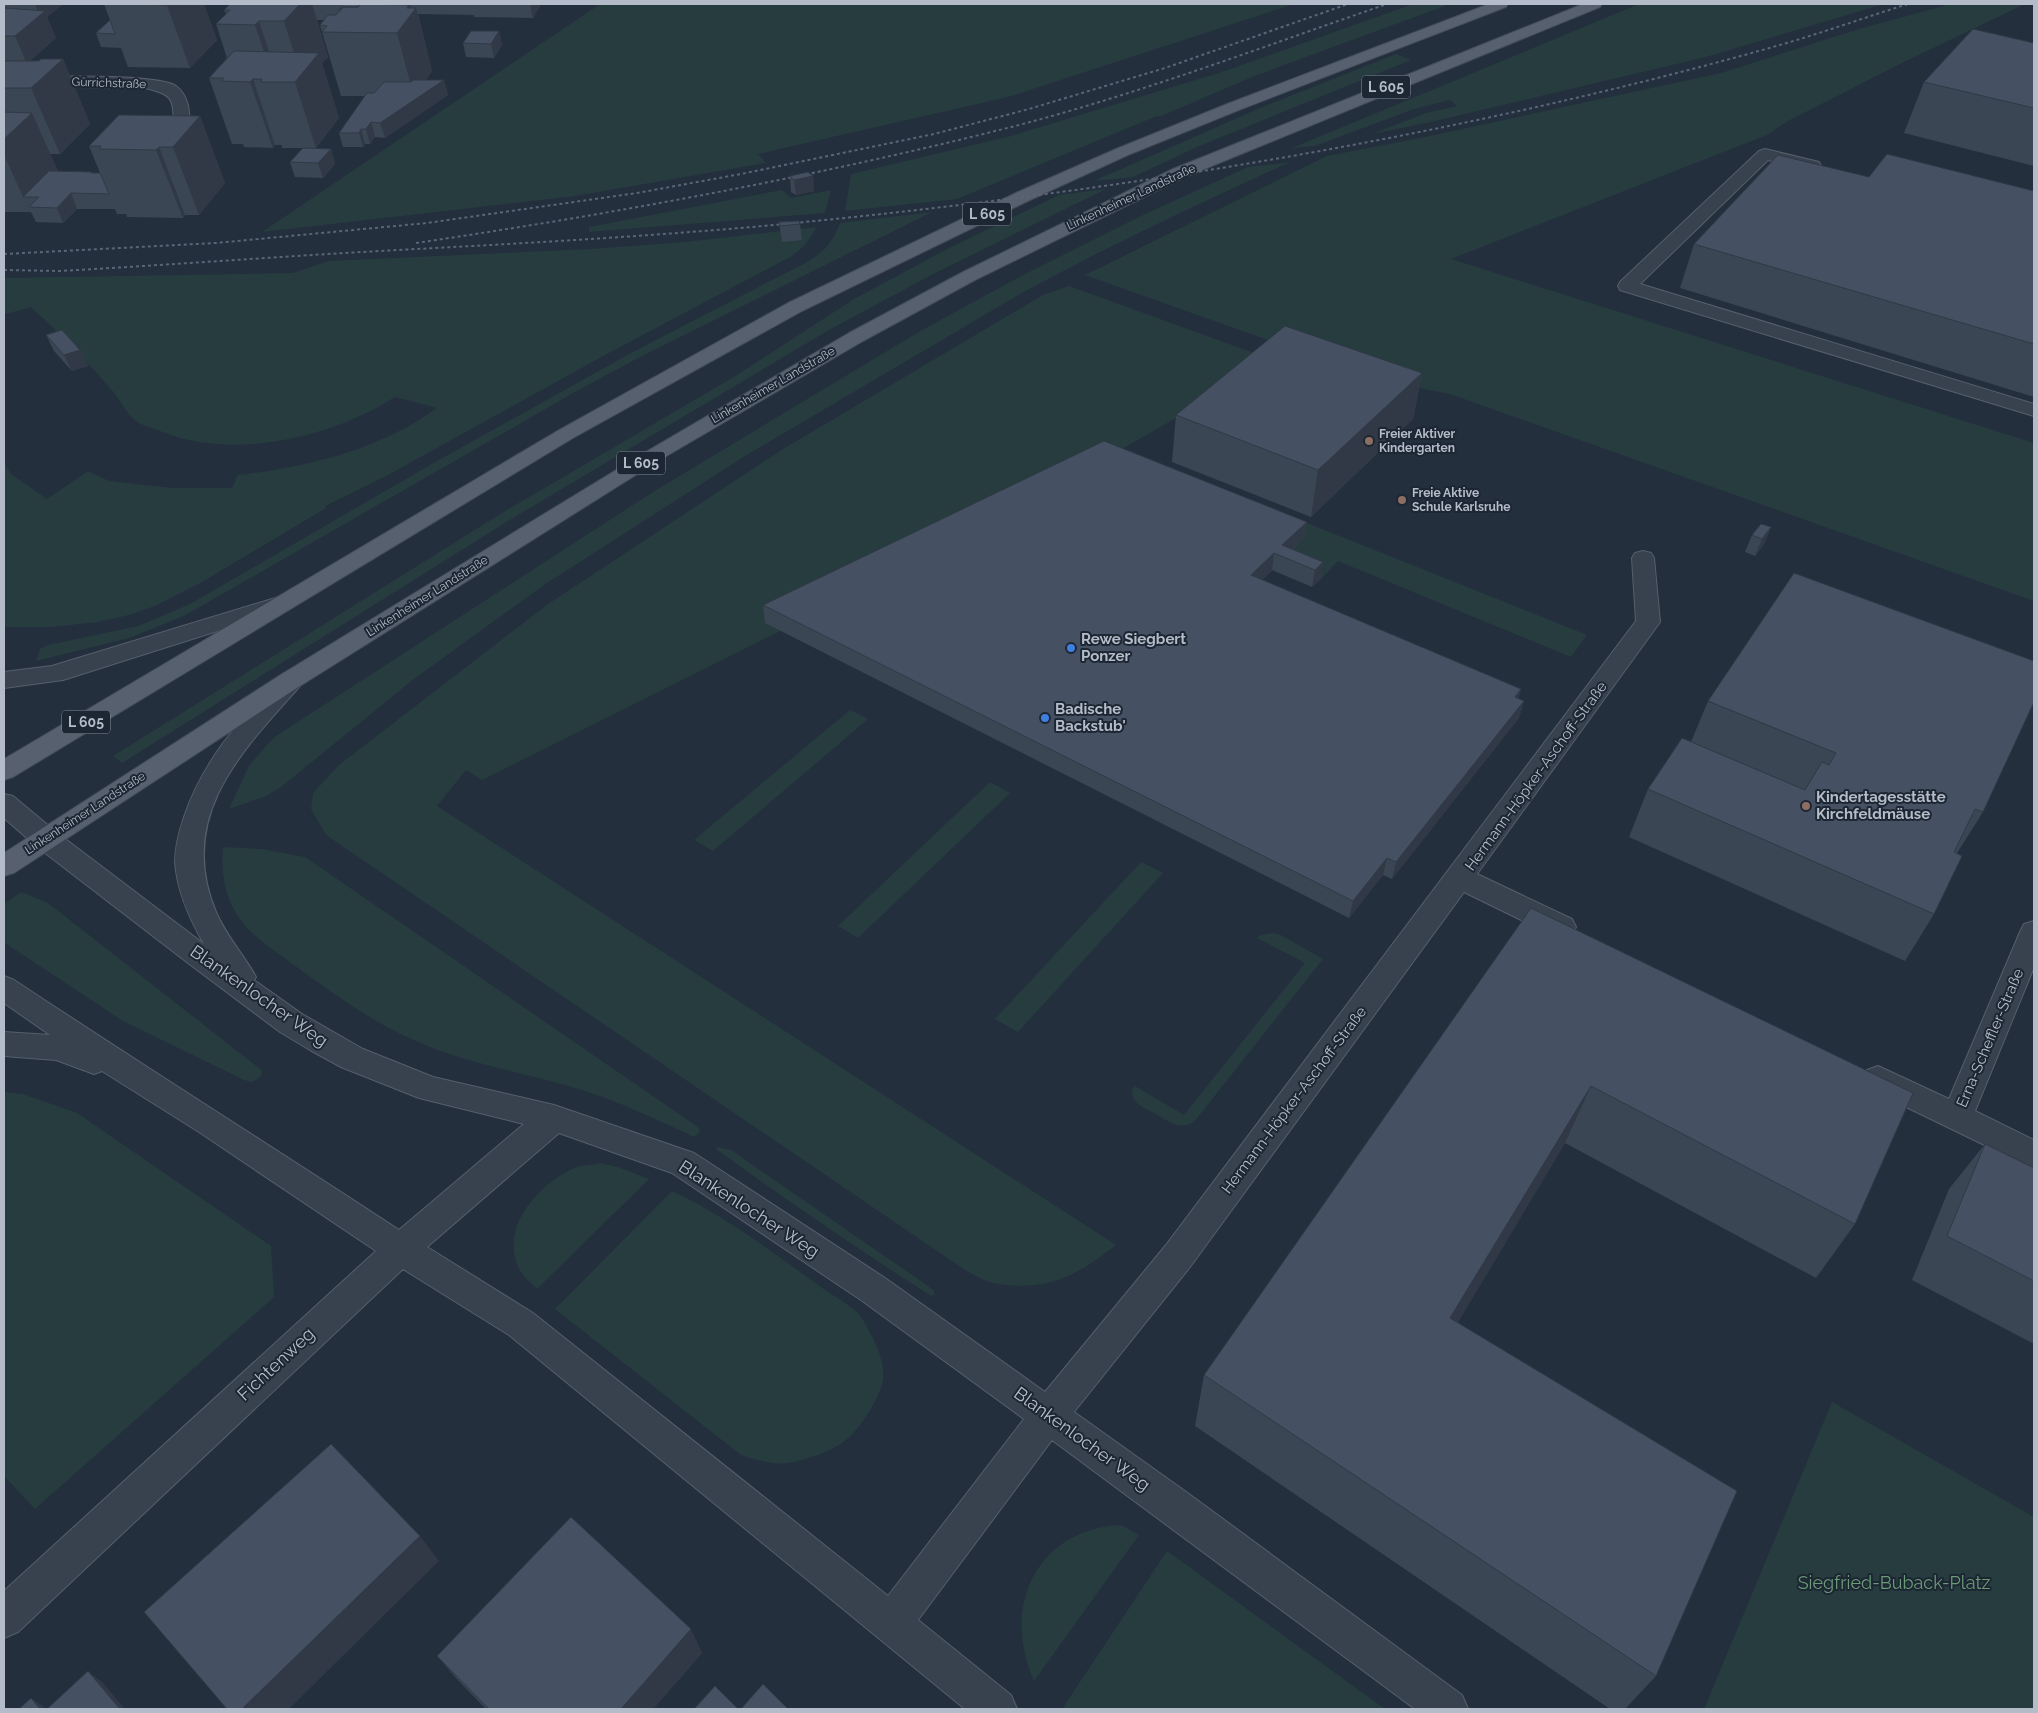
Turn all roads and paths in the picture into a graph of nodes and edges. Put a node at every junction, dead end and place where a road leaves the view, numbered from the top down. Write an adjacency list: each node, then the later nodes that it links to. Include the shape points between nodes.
1 (1501, 4): 8 (main road, L 605, via 1122,152 854,278 566,434)
2 (1595, 4): 10 (main road, Linkenheimer Landstraße / L 605, via 1219,156 1084,218 969,276 856,337 651,457)
3 (4, 80): 4 (street, Gürrichstraße, via 144,83 170,89 181,103 182,128)
4 (161, 151)
5 (1832, 171): 6 (street, via 1765,154 1627,286)
6 (2034, 410)
7 (1643, 558): 15 (street, Hermann-Höpker-Aschoff-Straße, via 1648,622)
8 (285, 602): 9 (street, via 54,674); 11 (main road, L 605)
9 (4, 680)
10 (291, 680): 13 (main road, Linkenheimer Landstraße / L 605); 19 (street, via 224,758 206,788 190,842 194,889 204,920 220,949)
11 (4, 771)
12 (4, 803): 13 (street, Blankenlocher Weg)
13 (46, 839): 14 (main road, Linkenheimer Landstraße / L 605); 19 (street, Blankenlocher Weg)
14 (4, 866)
15 (1460, 878): 17 (street); 27 (street, Hermann-Höpker-Aschoff-Straße, via 1178,1256)
16 (2034, 932): 23 (street, Erna-Scheffler-Straße)
17 (1584, 938)
18 (4, 988): 22 (street)
19 (256, 997): 24 (street, Blankenlocher Weg, via 352,1058 430,1089)
20 (4, 1044): 22 (street, via 57,1048)
21 (1851, 1066): 23 (street, Erna-Scheffler-Straße)
22 (131, 1074): 26 (street)
23 (1957, 1117): 25 (street, Erna-Scheffler-Straße)
24 (554, 1118): 26 (street, Fichtenweg); 27 (street, Blankenlocher Weg, via 683,1163 873,1289)
25 (2034, 1155)
26 (401, 1249): 28 (street, Fichtenweg); 29 (street, via 521,1324)
27 (1049, 1415): 29 (street, Hermann-Höpker-Aschoff-Straße); 31 (street, Blankenlocher Weg)
28 (4, 1618)
29 (892, 1623): 30 (street)
30 (997, 1709)
31 (1448, 1709)

